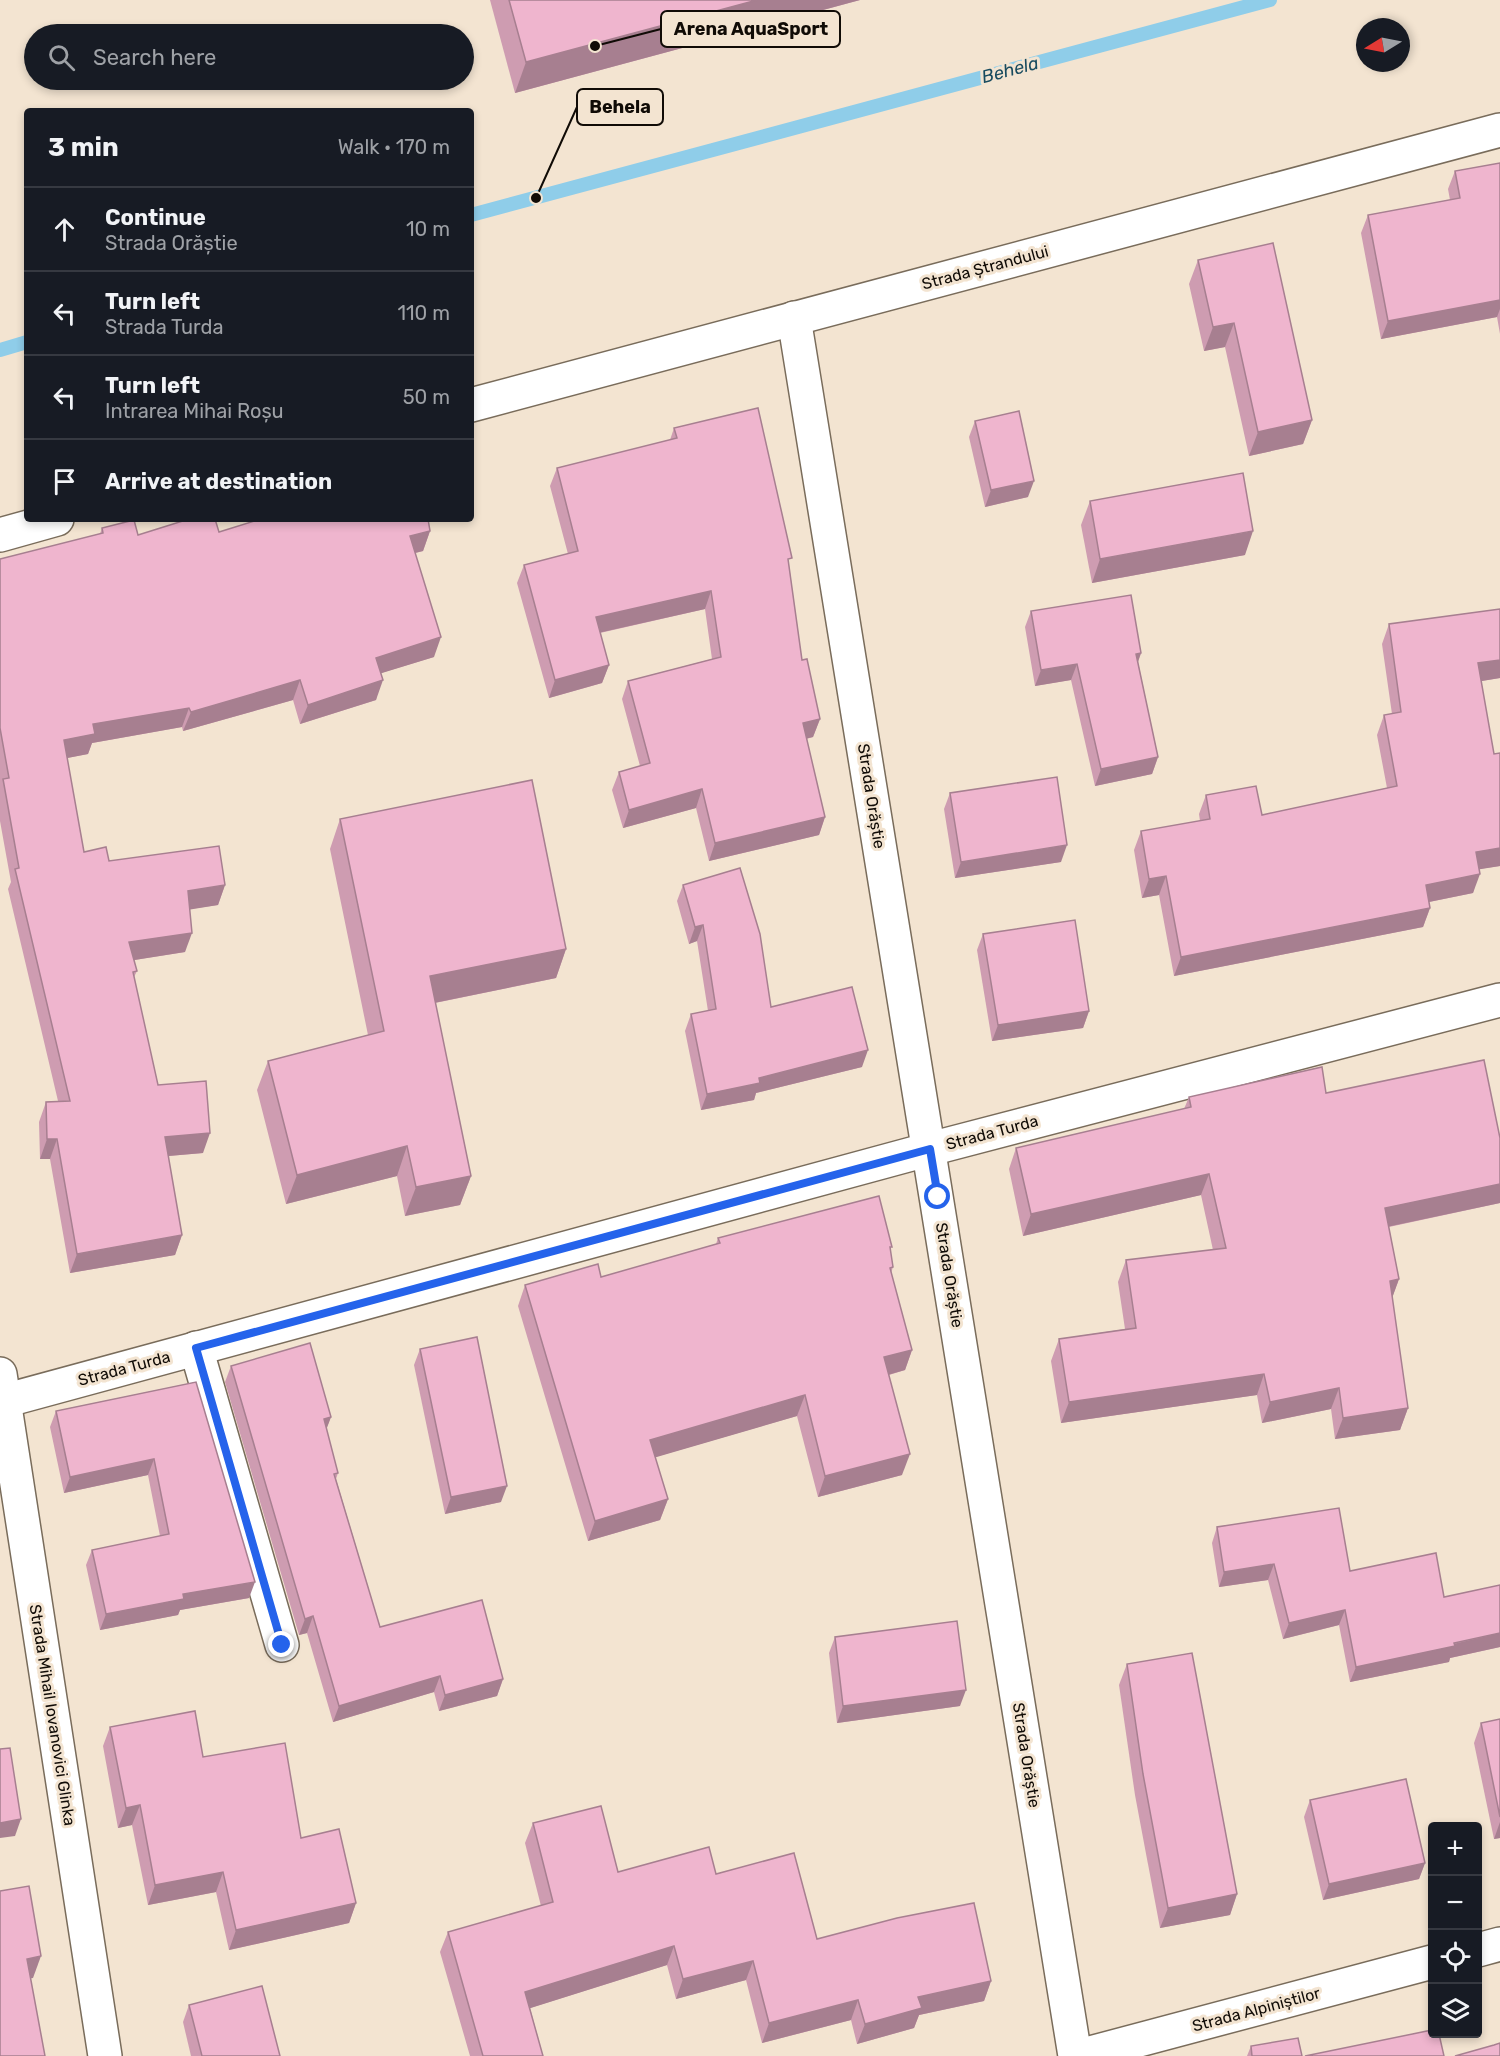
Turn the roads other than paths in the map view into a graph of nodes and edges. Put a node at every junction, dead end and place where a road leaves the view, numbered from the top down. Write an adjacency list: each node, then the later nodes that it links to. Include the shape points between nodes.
1 (1500, 130): 2 (street, Strada Ștrandului)
2 (794, 318): 3 (street, Strada Ștrandului); 7 (street, Strada Orăștie)
3 (474, 404)
4 (46, 522): 5 (street)
5 (0, 535)
6 (1500, 1000): 7 (street, Strada Turda)
7 (930, 1149): 8 (street, Strada Turda); 15 (street, Strada Orăștie)
8 (196, 1348): 9 (street, Strada Turda); 10 (street)
9 (1, 1392): 14 (street, Strada Mihail Iovanovici Glinka)
10 (282, 1645)
11 (1500, 1944): 12 (street)
12 (1482, 1949)
13 (1428, 1963): 15 (street, Strada Alpiniștilor)
14 (105, 2056)
15 (1077, 2056)

